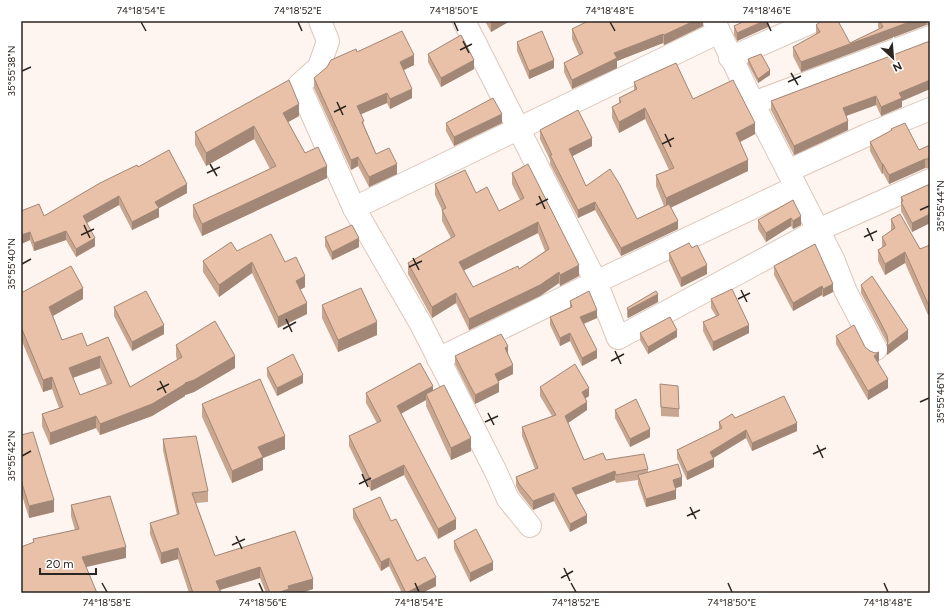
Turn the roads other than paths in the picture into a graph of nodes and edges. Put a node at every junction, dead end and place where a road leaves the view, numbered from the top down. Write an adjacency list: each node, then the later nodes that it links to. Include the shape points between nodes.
1 (320, 21): 12 (street, via 328,41 322,61 299,85)
2 (464, 21): 9 (street)
3 (814, 21): 6 (street)
4 (717, 27): 6 (street); 9 (street)
5 (930, 38): 7 (street)
6 (730, 58): 7 (street)
7 (753, 103): 10 (street)
8 (930, 110): 10 (street, via 867,135)
9 (518, 129): 12 (street); 14 (street)
10 (792, 179): 13 (street); 14 (street)
11 (930, 180): 13 (street)
12 (354, 208): 16 (street, via 422,326)
13 (818, 230): 14 (street, via 618,338); 15 (street)
14 (596, 282): 16 (street)
15 (876, 349)
16 (438, 359): 17 (street, via 508,499)
17 (530, 526)

